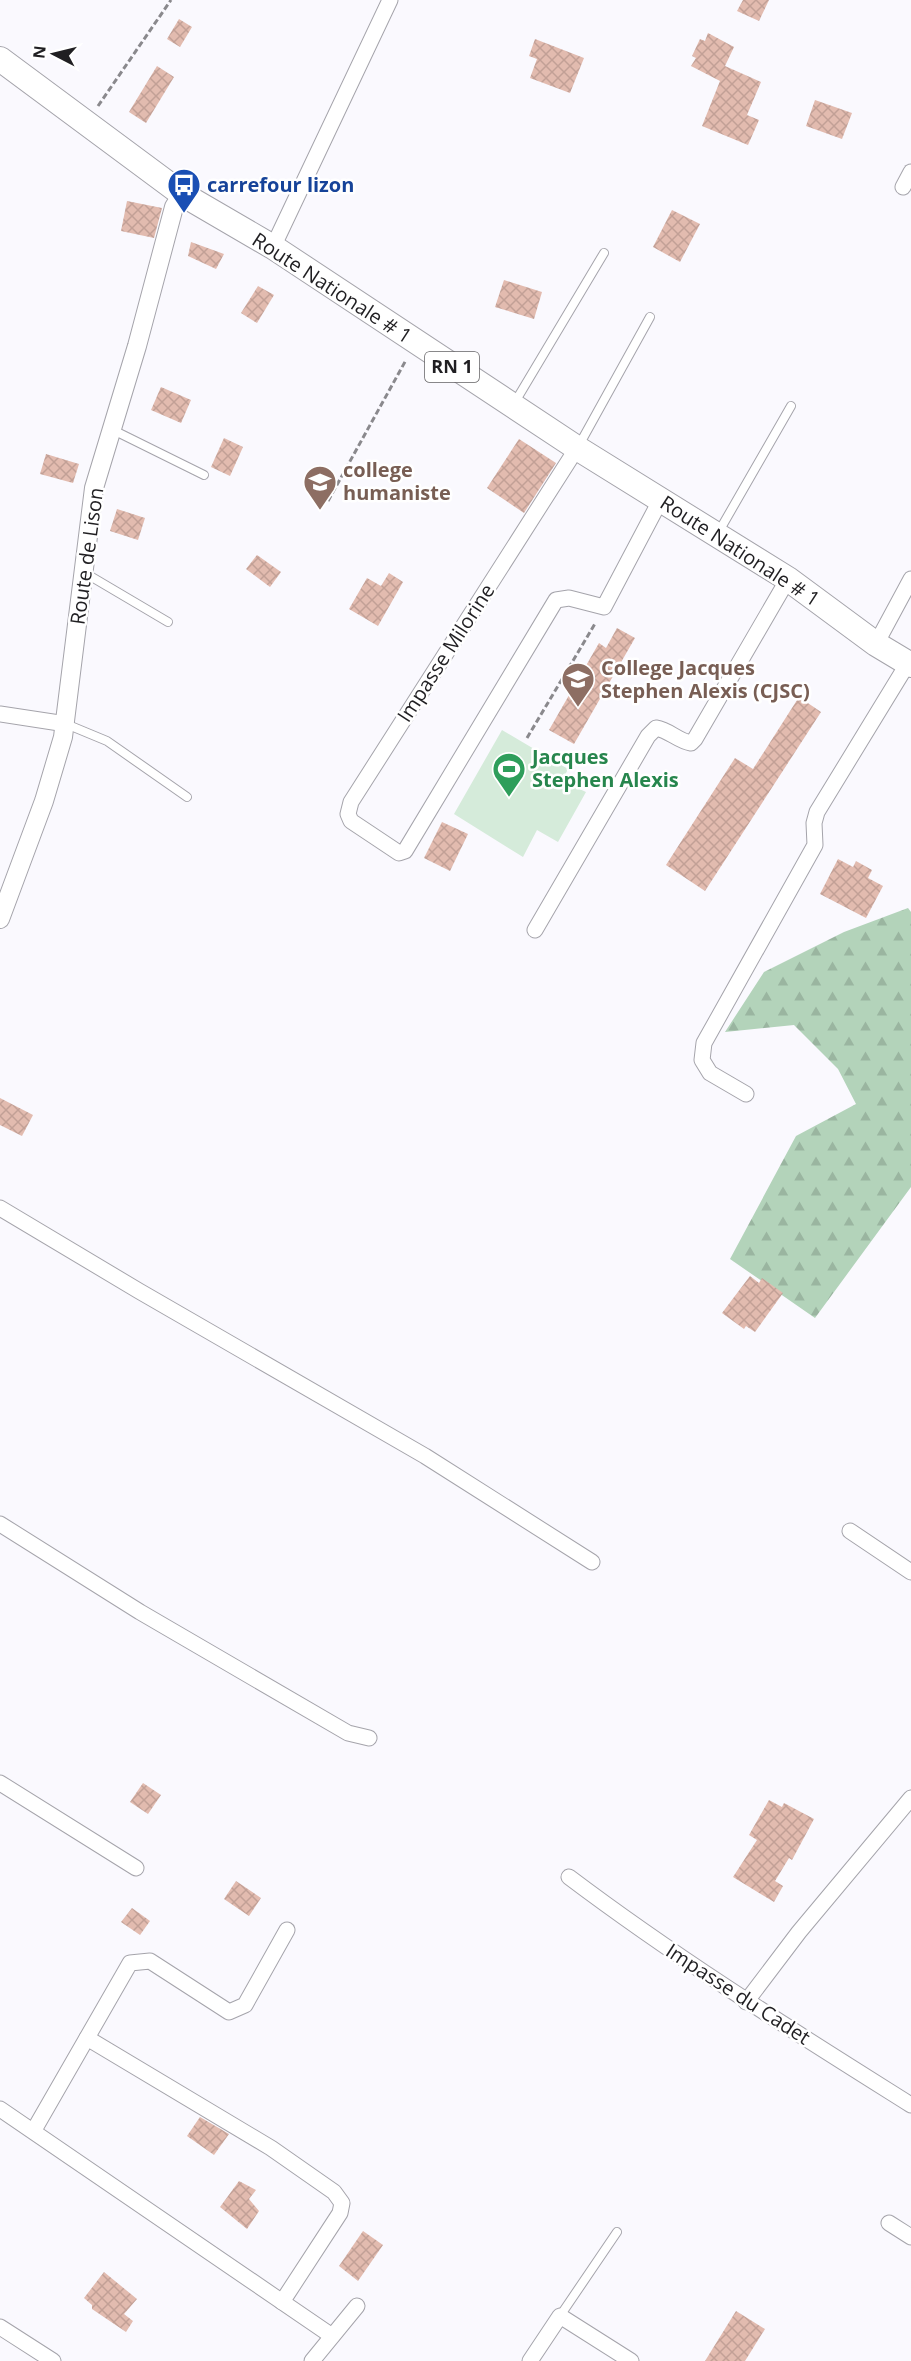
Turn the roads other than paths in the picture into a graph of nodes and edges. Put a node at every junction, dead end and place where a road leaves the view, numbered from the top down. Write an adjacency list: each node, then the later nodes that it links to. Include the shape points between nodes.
1 (390, 0): 6 (street)
2 (0, 59): 5 (main road, Route Nationale # 1 / RN 1)
3 (911, 172): 4 (street)
4 (903, 187)
5 (182, 194): 6 (main road, Route Nationale # 1 / RN 1); 11 (street, Route de Lison, via 174,207)
6 (273, 247): 9 (main road, Route Nationale # 1 / RN 1)
7 (604, 253): 9 (lane)
8 (650, 318): 12 (lane)
9 (513, 406): 12 (main road, Route Nationale # 1 / RN 1)
10 (791, 406): 15 (lane)
11 (111, 430): 13 (lane); 16 (street, Route de Lison, via 94,488)
12 (578, 448): 14 (main road, Route Nationale # 1 / RN 1); 14 (street, Impasse Milorine, via 351,802 351,821 399,853 405,850 556,600 569,598 604,607)
13 (204, 475)
14 (661, 499): 15 (main road, Route Nationale # 1 / RN 1)
15 (717, 535): 17 (main road, Route Nationale # 1 / RN 1)
16 (83, 572): 19 (lane); 23 (street, Route de Lison)
17 (788, 579): 20 (main road, Route Nationale # 1 / RN 1); 26 (street, via 696,739 686,742 656,728 648,736)
18 (911, 579): 20 (street)
19 (168, 622)
20 (876, 644): 21 (main road, Route Nationale # 1 / RN 1)
21 (909, 664): 27 (street, via 817,812 815,845 704,1043 702,1060 710,1073)
22 (0, 714): 23 (street)
23 (66, 724): 24 (lane, via 107,741); 25 (street, Route de Lison, via 44,801)
24 (187, 796)
25 (0, 919)
26 (535, 930)
27 (746, 1094)
28 (0, 1208): 31 (street, via 425,1456)
29 (0, 1524): 33 (street, via 140,1612 348,1732)
30 (850, 1532): 32 (street)
31 (592, 1562)
32 (911, 1572)
33 (369, 1738)
34 (0, 1783): 36 (street)
35 (911, 1798): 39 (street)
36 (136, 1868)
37 (569, 1877): 39 (street, Impasse du Cadet)
38 (287, 1930): 40 (street, via 245,2005 229,2012 150,1960 130,1963)
39 (746, 2002): 41 (street, Impasse du Cadet)
40 (87, 2038): 43 (street); 47 (street, via 271,2148 334,2192 342,2203 340,2213)
41 (911, 2105)
42 (0, 2109): 43 (street)
43 (34, 2130): 47 (street)
44 (889, 2223): 46 (street)
45 (617, 2232): 49 (lane)
46 (911, 2237)
47 (282, 2302): 51 (street)
48 (357, 2306): 51 (street)
49 (560, 2316): 54 (street); 55 (street)
50 (0, 2327): 52 (street)
51 (332, 2336): 53 (street)
52 (54, 2361)
53 (312, 2361)
54 (530, 2361)
55 (631, 2361)

